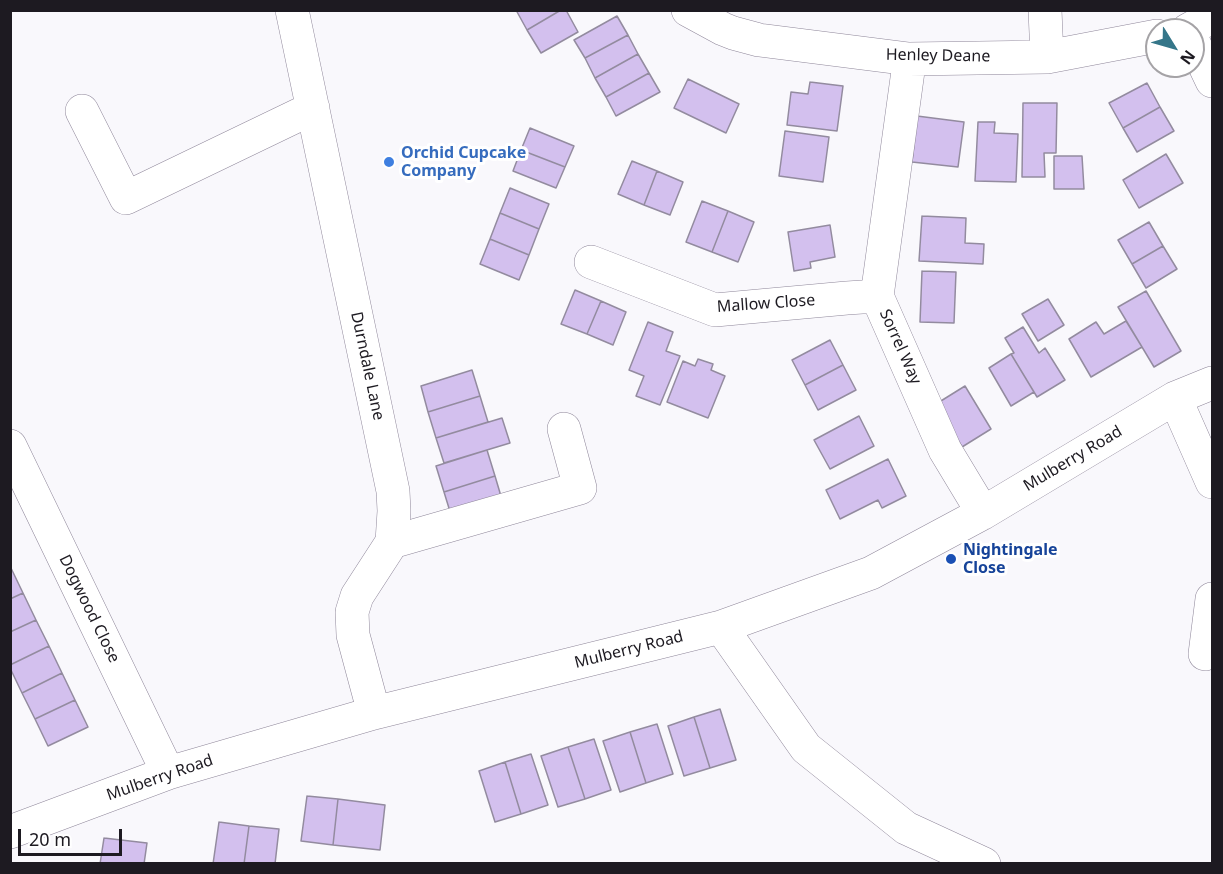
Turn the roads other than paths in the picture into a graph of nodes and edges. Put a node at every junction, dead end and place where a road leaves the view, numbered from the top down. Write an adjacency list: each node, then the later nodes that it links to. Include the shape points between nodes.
1 (292, 10): 9 (street, Durndale Lane)
2 (688, 10): 6 (street, Henley Deane, via 723,29 759,40)
3 (1045, 10): 5 (street)
4 (1145, 38): 5 (street, Henley Deane)
5 (1047, 57): 6 (street, Henley Deane)
6 (909, 59): 12 (street, Sorrel Way)
7 (1205, 67): 8 (street)
8 (1212, 81)
9 (313, 108): 10 (street, via 126,198); 19 (street, Durndale Lane, via 393,490)
10 (82, 111)
11 (591, 262): 12 (street, Mallow Close, via 715,310)
12 (878, 296): 18 (street, Sorrel Way, via 945,450)
13 (1212, 383): 14 (street, Mulberry Road)
14 (1175, 398): 17 (street); 18 (street, Mulberry Road)
15 (564, 429): 19 (street, via 580,489)
16 (10, 446): 24 (street, Dogwood Close)
17 (1212, 482)
18 (984, 513): 21 (street, Mulberry Road, via 871,573)
19 (392, 542): 23 (street, Durndale Lane, via 357,596 352,612 353,635)
20 (1212, 599): 22 (street)
21 (721, 627): 23 (street, Mulberry Road); 26 (street, via 806,748 906,828)
22 (1205, 654)
23 (374, 713): 24 (street, Mulberry Road)
24 (168, 773): 25 (street, Mulberry Road)
25 (10, 832)
26 (984, 864)

